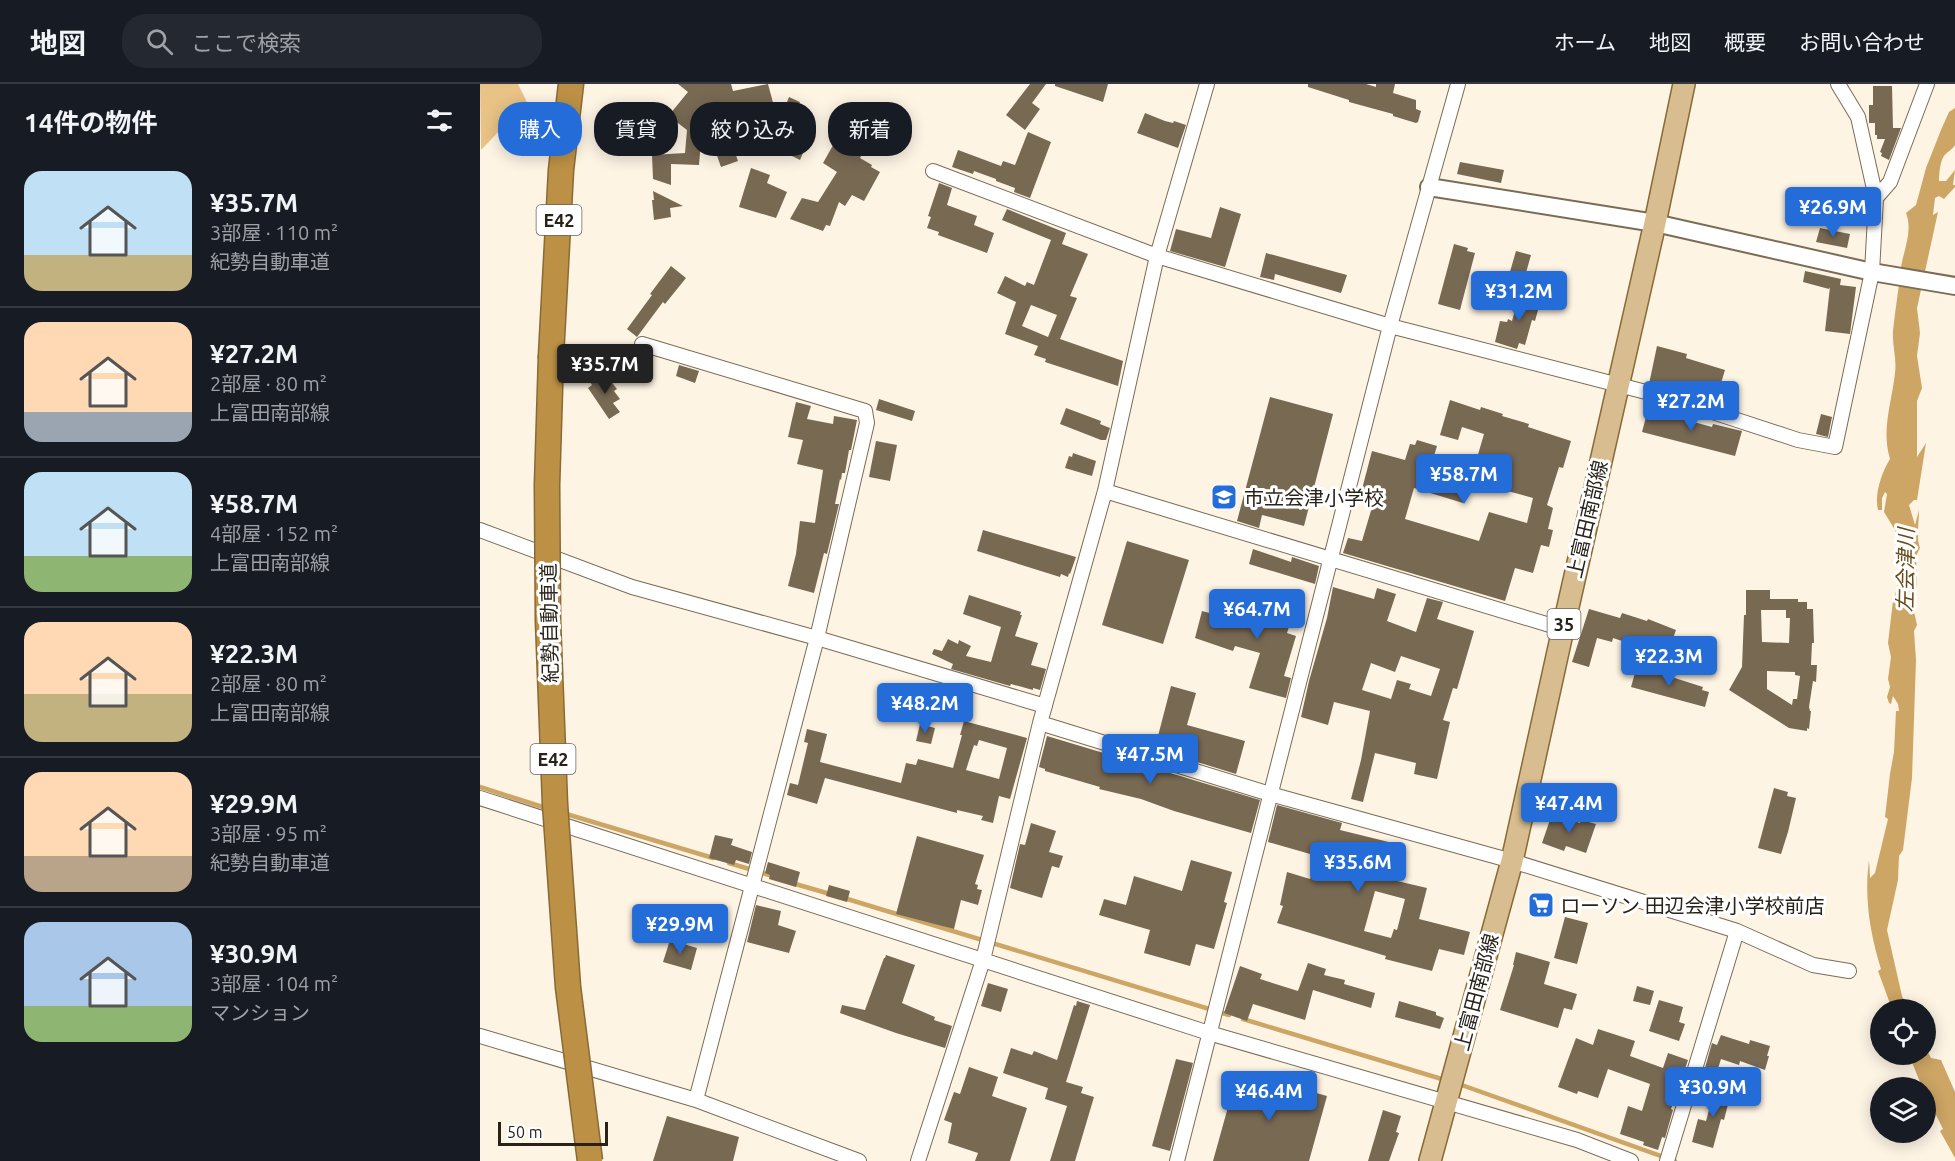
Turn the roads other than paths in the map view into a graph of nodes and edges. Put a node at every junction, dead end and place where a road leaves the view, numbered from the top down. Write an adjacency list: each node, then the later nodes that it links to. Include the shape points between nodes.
1 (571, 84): 35 (highway, 紀勢自動車道 / E42, bridge, via 561,170 551,356 546,484 548,621 568,987)
2 (1207, 84): 11 (street)
3 (1458, 84): 8 (street)
4 (1684, 84): 10 (main road, 上富田南部線 / 35)
5 (1838, 84): 9 (street, via 1858,117)
6 (1927, 84): 9 (street, via 1890,182)
7 (933, 171): 11 (street)
8 (1429, 187): 10 (street); 14 (street)
9 (1876, 198): 12 (street)
10 (1655, 224): 12 (street); 16 (main road, 上富田南部線 / 35)
11 (1157, 256): 14 (street); 17 (street)
12 (1872, 272): 13 (street); 16 (street, via 1836,447 1798,440)
13 (1955, 286)
14 (1390, 326): 16 (street); 19 (street)
15 (642, 344): 21 (street, via 865,411 867,423)
16 (1618, 384): 20 (main road, 上富田南部線 / 35)
17 (1105, 491): 19 (street); 22 (street)
18 (480, 530): 21 (street, via 632,586)
19 (1332, 559): 20 (street); 24 (street)
20 (1563, 629): 26 (main road, 上富田南部線 / 35)
21 (817, 638): 22 (street); 27 (street)
22 (1045, 706): 23 (street)
23 (1040, 723): 24 (street); 29 (street)
24 (1270, 794): 26 (street); 31 (street)
25 (480, 798): 27 (street)
26 (1512, 861): 28 (street); 34 (main road, 上富田南部線 / 35)
27 (752, 886): 29 (street); 33 (street)
28 (1737, 931): 30 (street, via 1813,965); 41 (street)
29 (983, 960): 31 (street); 37 (street)
30 (1849, 971)
31 (1209, 1033): 34 (street); 38 (street)
32 (480, 1036): 33 (street)
33 (696, 1100): 36 (street)
34 (1446, 1101): 39 (main road, 上富田南部線 / 35); 40 (street, via 1577,1140)
35 (590, 1161)
36 (860, 1161)
37 (918, 1161)
38 (1177, 1161)
39 (1430, 1161)
40 (1631, 1161)
41 (1666, 1161)

